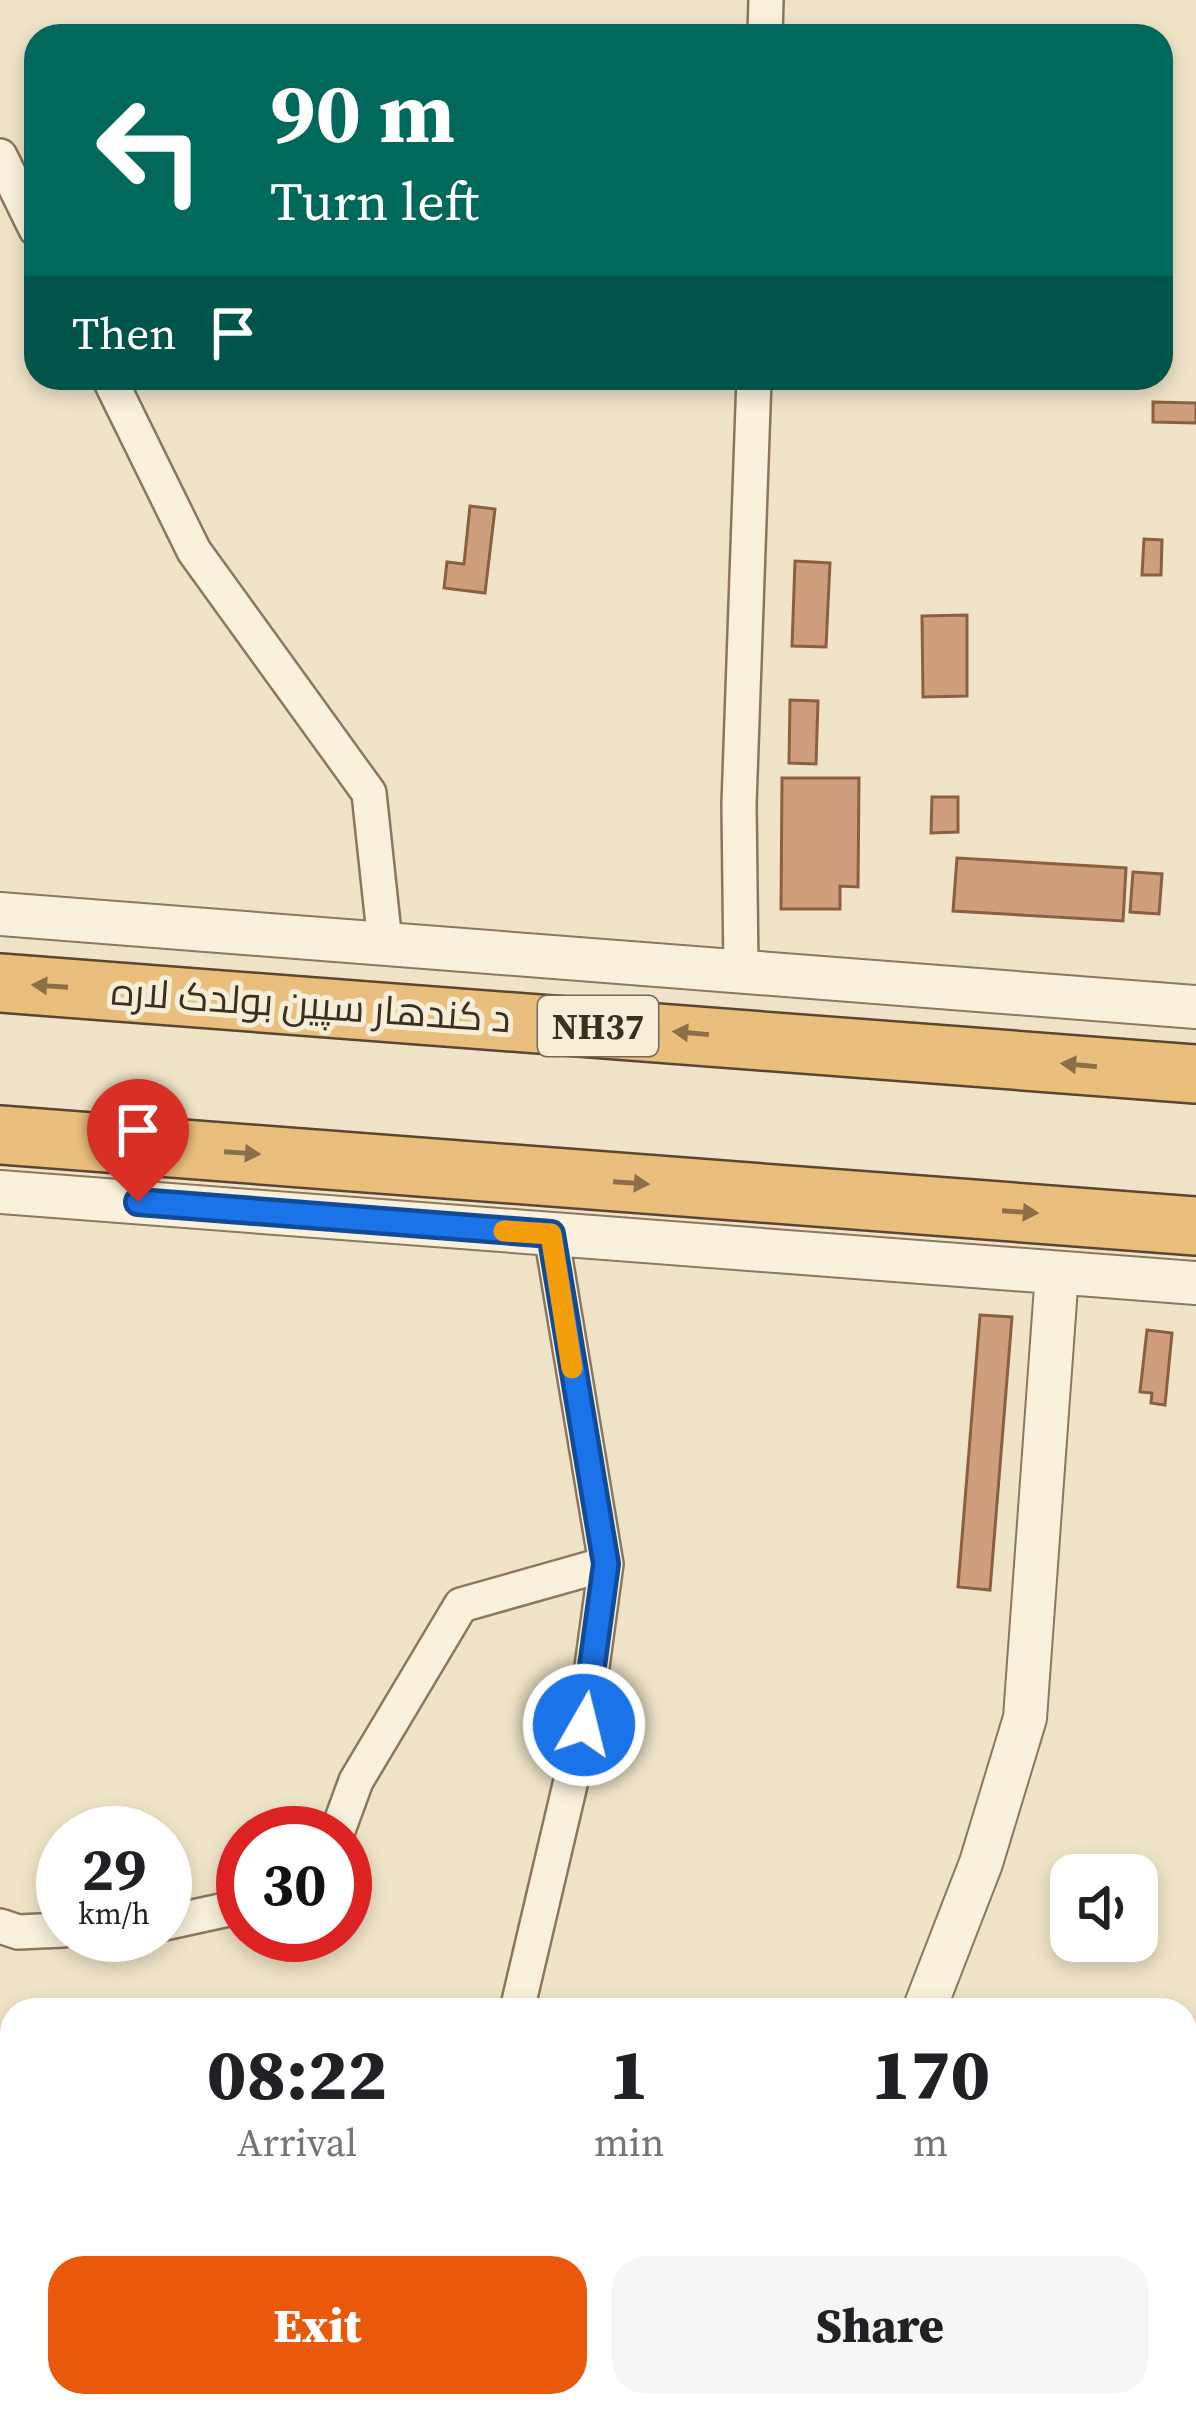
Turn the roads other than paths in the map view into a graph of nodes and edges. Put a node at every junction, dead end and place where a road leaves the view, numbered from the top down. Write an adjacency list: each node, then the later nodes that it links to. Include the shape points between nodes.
1 (0, 156): 2 (street)
2 (24, 205)
3 (115, 390): 6 (street, via 194,551 369,793)
4 (754, 390): 7 (street)
5 (0, 914): 6 (street)
6 (385, 943): 7 (street)
7 (740, 971): 9 (street)
8 (0, 982): 10 (highway, د کندهار سپین بولدک لاره / NH37, one-way to 8)
9 (1196, 1007)
10 (1196, 1074)
11 (0, 1135): 13 (highway, one-way to 13)
12 (0, 1192): 14 (street)
13 (1196, 1226)
14 (551, 1234): 15 (street); 17 (street)
15 (1057, 1273): 16 (street); 22 (street, via 1025,1718)
16 (1196, 1283)
17 (606, 1564): 18 (street, via 461,1605); 21 (street, via 584,1725)
18 (347, 1806)
19 (0, 1926): 20 (street)
20 (36, 1931)
21 (520, 1998)
22 (929, 1998)

